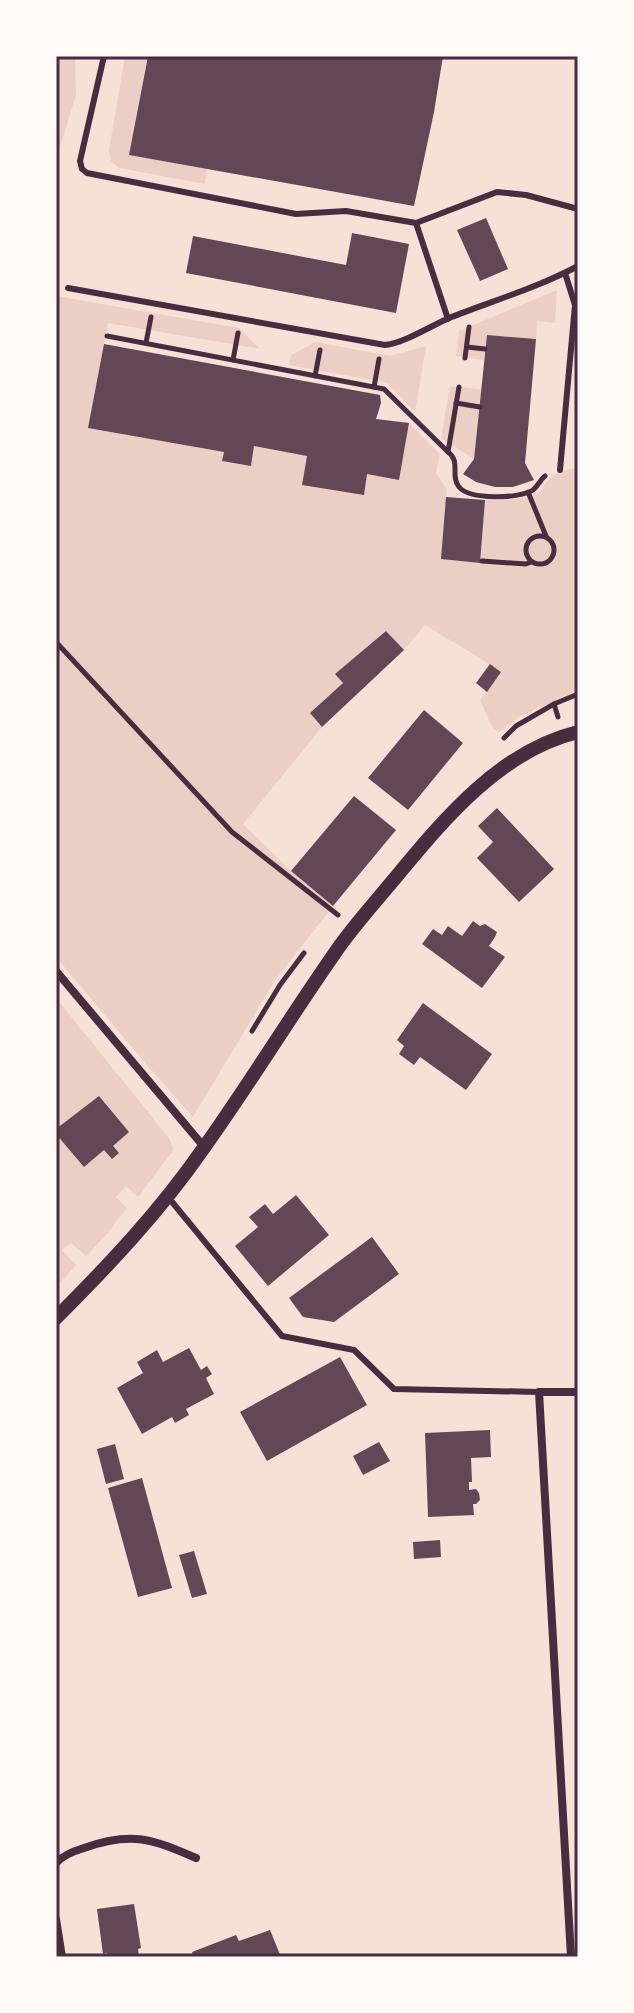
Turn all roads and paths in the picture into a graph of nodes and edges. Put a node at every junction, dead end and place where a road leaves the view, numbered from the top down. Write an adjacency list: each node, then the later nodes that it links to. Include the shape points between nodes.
1 (104, 56): 3 (lane, via 80,161 87,173 296,214 346,211)
2 (578, 209): 3 (lane, via 497,192)
3 (416, 223): 9 (lane)
4 (578, 266): 5 (lane)
5 (565, 273): 7 (lane); 21 (lane, via 575,305)
6 (68, 288): 9 (lane, via 385,345)
7 (472, 309): 9 (lane); 13 (path)
8 (151, 313): 12 (path)
9 (448, 319)
10 (239, 328): 16 (path)
11 (107, 336): 12 (path)
12 (146, 344): 16 (path)
13 (467, 347): 14 (path); 15 (path)
14 (485, 349)
15 (465, 358)
16 (233, 360): 20 (path, via 384,389)
17 (459, 387): 18 (path)
18 (456, 403): 19 (path); 20 (path)
19 (480, 407)
20 (448, 452): 22 (path, via 462,490 492,496)
21 (560, 470): 22 (path)
22 (528, 492): 23 (path)
23 (546, 537): 25 (path, via 528,541 525,550); 25 (path, via 554,547 553,557 546,563)
24 (482, 561): 25 (path)
25 (532, 562)
26 (56, 642): 30 (path, via 232,832)
27 (578, 694): 28 (path)
28 (554, 704)
29 (578, 732): 30 (street, via 547,742 482,783)
30 (353, 929): 32 (street)
31 (56, 971): 32 (street)
32 (205, 1148): 33 (street)
33 (168, 1197): 34 (street); 35 (lane, via 282,1336 354,1350 394,1389)
34 (56, 1318)
35 (539, 1392): 36 (street); 41 (street)
36 (578, 1392)
37 (196, 1858): 38 (street, via 159,1842 129,1838 82,1848)
38 (56, 1863)
39 (56, 1919): 40 (street)
40 (62, 1957)
41 (571, 1957)

